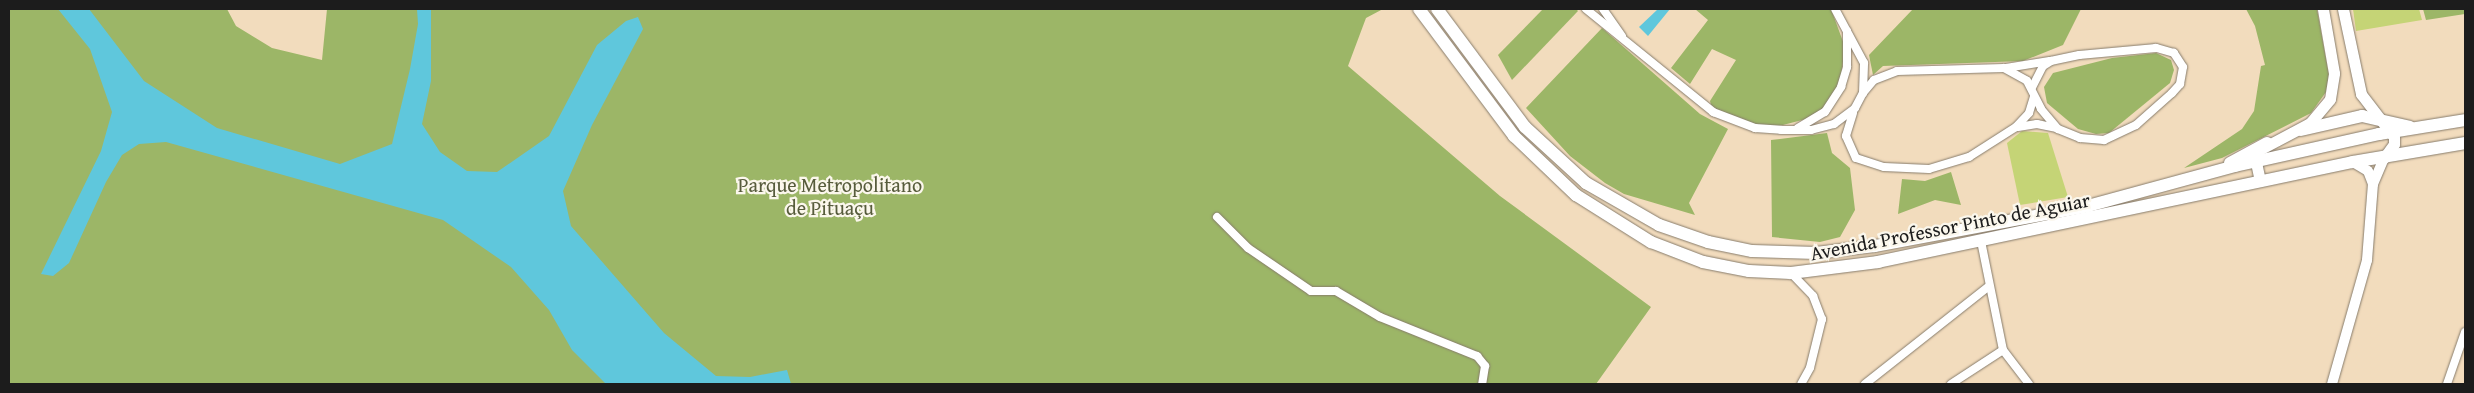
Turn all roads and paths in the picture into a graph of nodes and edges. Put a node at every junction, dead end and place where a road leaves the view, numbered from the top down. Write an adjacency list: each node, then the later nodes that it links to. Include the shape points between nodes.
1 (1419, 9): 40 (main road, Avenida Professor Pinto de Aguiar, via 1514,136 1556,177 1598,211 1651,242 1703,262 1748,271)
2 (1437, 9): 35 (main road, Avenida Professor Pinto de Aguiar, via 1516,116 1565,167 1608,198 1642,217 1687,236 1729,247 1816,253 1875,246 2112,201)
3 (1586, 9): 9 (street)
4 (1603, 9): 9 (street)
5 (1835, 9): 8 (street)
6 (2323, 9): 12 (main road)
7 (2343, 9): 10 (main road)
8 (1846, 27): 13 (street); 14 (street)
9 (1626, 42): 27 (street, via 1712,112 1755,128)
10 (2352, 58): 12 (main road, via 2344,65); 21 (main road, via 2361,94)
11 (2052, 61): 15 (street); 16 (street, via 2038,72); 26 (street, via 2146,47 2174,54 2183,68 2180,84 2172,93 2136,125 2115,137 2092,140)
12 (2333, 61): 28 (main road, via 2334,84 2330,99)
13 (1864, 64): 14 (street, via 1855,61); 17 (street)
14 (1847, 66): 20 (street, via 1841,87)
15 (2004, 68): 16 (street, via 2021,76); 17 (street, via 1897,71 1874,80)
16 (2032, 88): 18 (street)
17 (1863, 93): 19 (street)
18 (2034, 97): 24 (street, via 2029,114); 26 (street)
19 (1855, 108): 23 (street); 24 (street, via 1846,136 1851,152 1862,162 1900,170 1929,169 1956,162)
20 (1825, 112): 23 (street, via 1827,120); 27 (street)
21 (2380, 118): 25 (main road); 28 (main road, via 2355,117); 29 (main road)
22 (2465, 120): 25 (main road, Avenida Professor Pinto de Aguiar)
23 (1834, 124): 27 (street)
24 (2016, 127): 26 (street, via 2037,124)
25 (2420, 128): 29 (main road, Avenida Professor Pinto de Aguiar)
26 (2058, 129)
27 (1794, 130)
28 (2300, 130): 30 (main road)
29 (2392, 132): 32 (main road, via 2394,144); 33 (main road, Avenida Professor Pinto de Aguiar)
30 (2268, 143): 33 (main road, via 2256,153); 35 (main road)
31 (2465, 143): 32 (main road, Avenida Professor Pinto de Aguiar)
32 (2384, 158): 34 (main road, Avenida Professor Pinto de Aguiar); 37 (street)
33 (2255, 162): 35 (main road, Avenida Professor Pinto de Aguiar); 36 (main road)
34 (2353, 162): 36 (main road, Avenida Professor Pinto de Aguiar); 37 (street, via 2368,171)
35 (2214, 172)
36 (2260, 182): 39 (main road, Avenida Professor Pinto de Aguiar)
37 (2373, 184): 49 (street, via 2367,260)
38 (1217, 217): 44 (street, via 1245,245 1311,292 1336,291 1380,317 1477,356 1485,366)
39 (1981, 241): 40 (main road, Avenida Professor Pinto de Aguiar, via 1864,264); 41 (street)
40 (1791, 273): 45 (street, via 1813,296 1822,319 1810,368)
41 (1989, 286): 43 (street); 46 (street)
42 (2465, 332): 50 (street)
43 (2002, 350): 47 (street); 48 (street)
44 (1482, 384)
45 (1801, 384)
46 (1865, 384)
47 (1951, 384)
48 (2029, 384)
49 (2332, 384)
50 (2447, 384)

